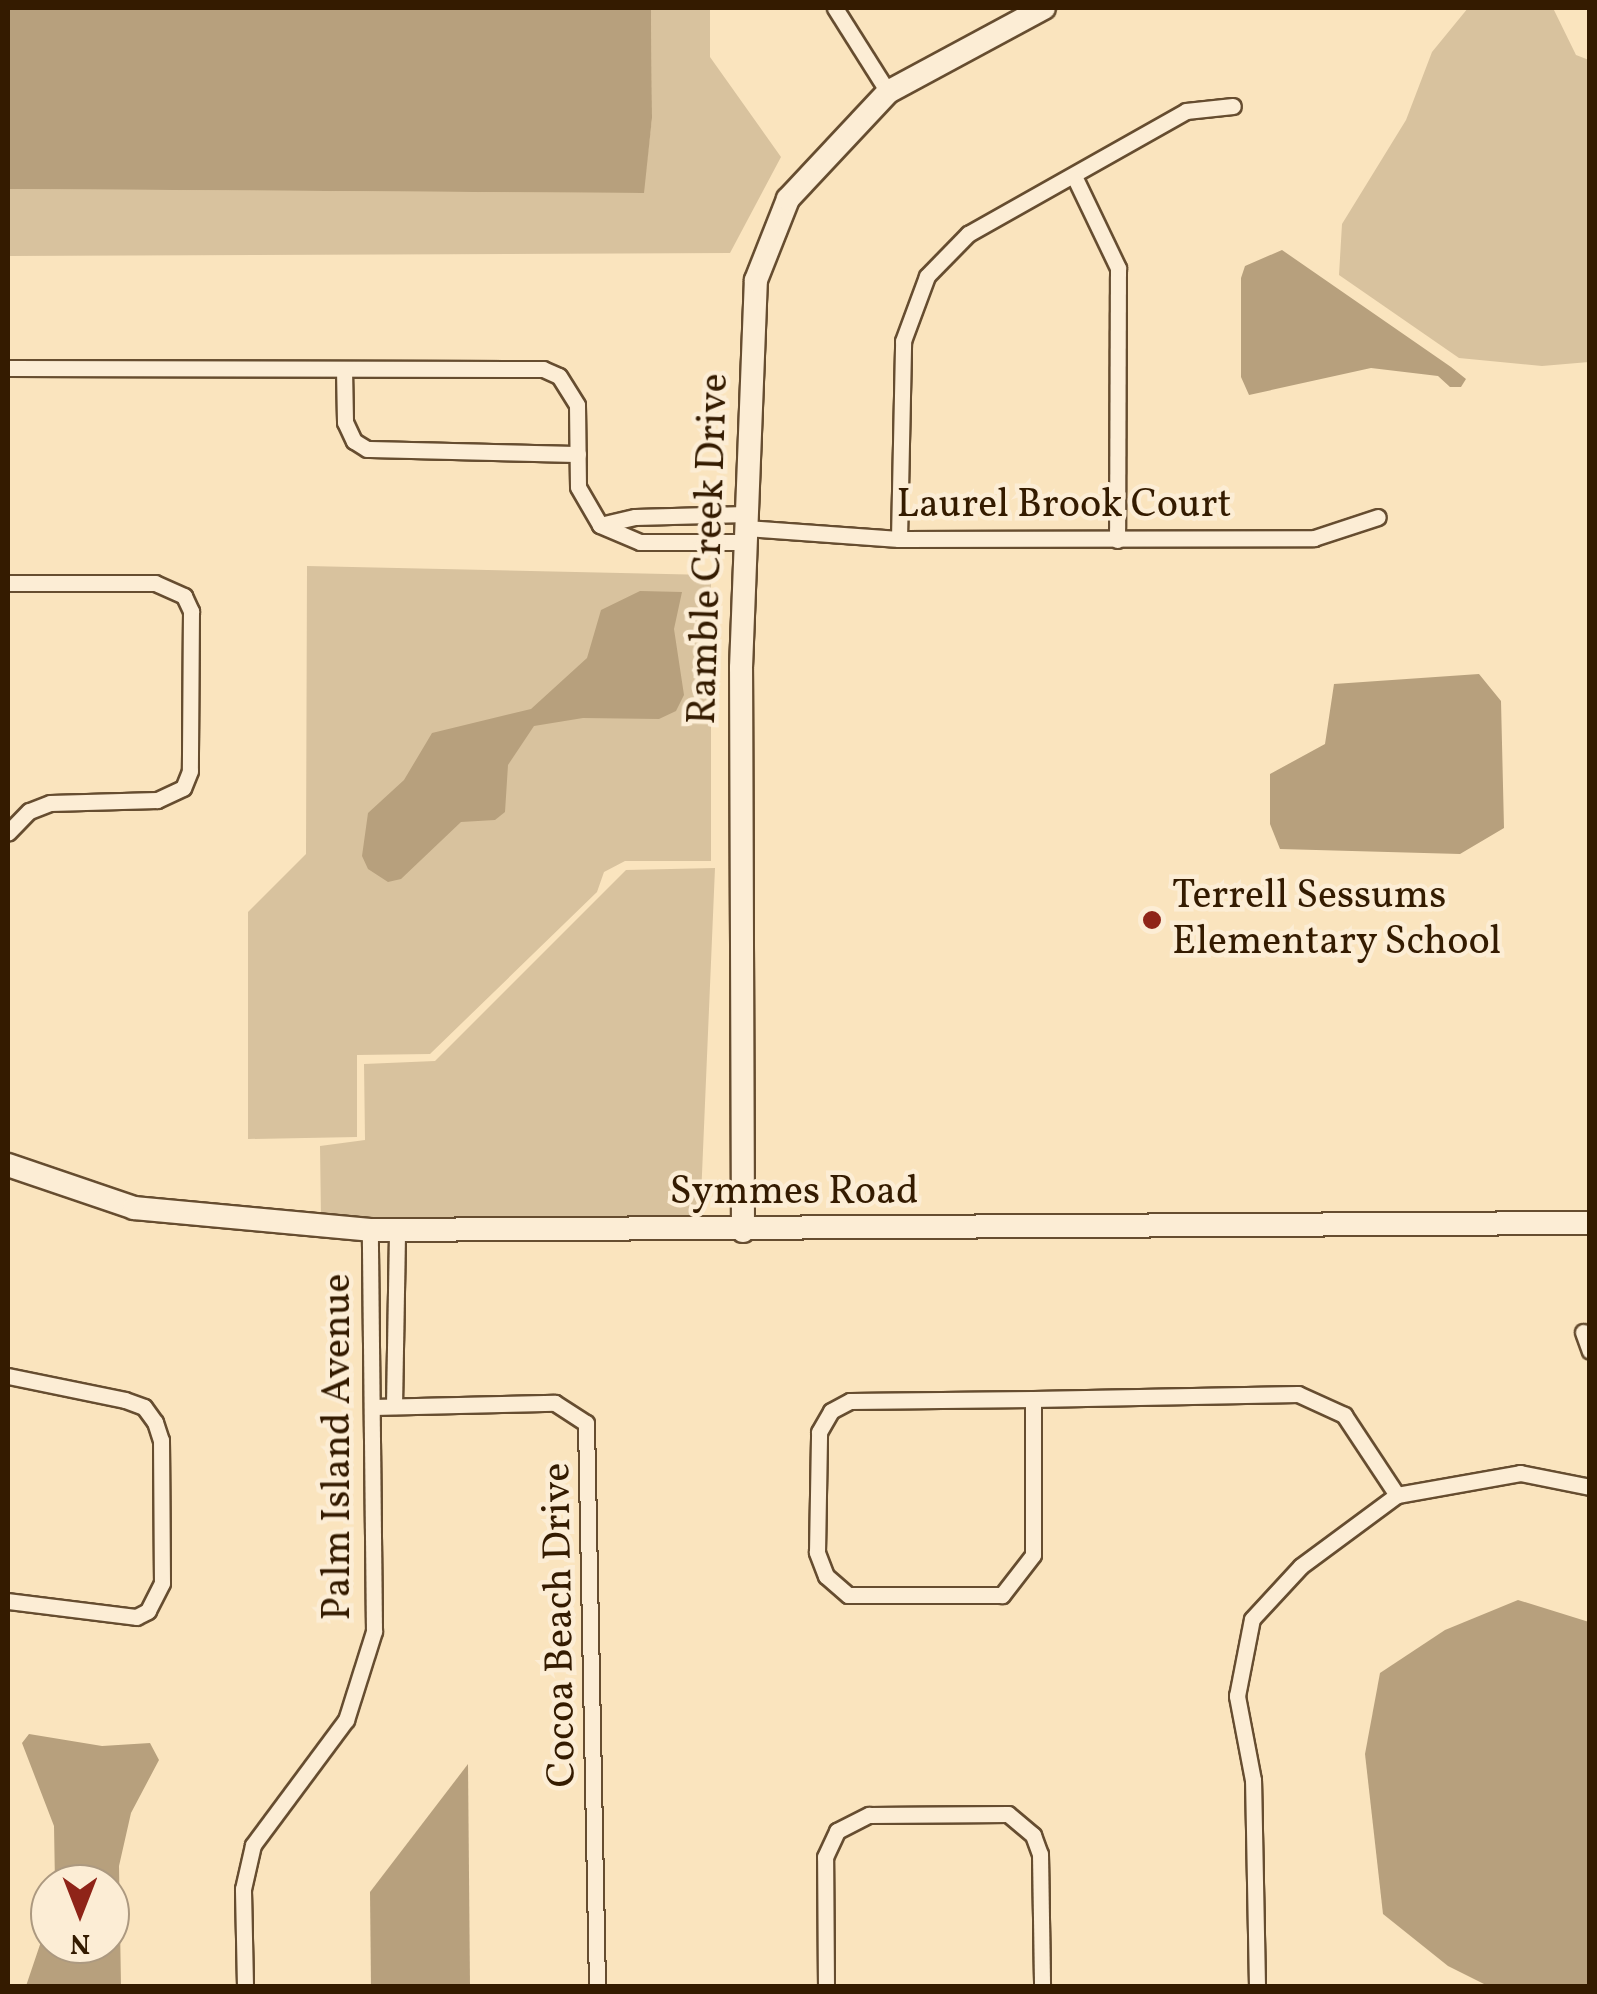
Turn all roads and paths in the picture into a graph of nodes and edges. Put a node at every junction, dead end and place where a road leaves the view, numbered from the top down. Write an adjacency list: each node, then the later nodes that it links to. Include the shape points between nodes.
1 (835, 8): 3 (street)
2 (1044, 8): 3 (street, Ramble Creek Drive)
3 (888, 92): 11 (street, Ramble Creek Drive, via 788,199 756,280)
4 (1233, 106): 5 (street, via 1186,111)
5 (1074, 176): 12 (street, via 968,234 927,276 912,304 900,376); 13 (street, via 1118,268)
6 (8, 368): 7 (street)
7 (344, 369): 8 (street, via 543,370 558,376 578,405); 8 (street, via 345,422 354,441 367,449)
8 (578, 454): 10 (street, via 578,487)
9 (1378, 517): 13 (street, Laurel Brook Court, via 1314,538)
10 (600, 525): 11 (street, Laurel Brook Court, via 635,517); 11 (street, Laurel Brook Court, via 640,542)
11 (746, 528): 12 (street, Laurel Brook Court); 20 (street, Ramble Creek Drive)
12 (899, 539): 13 (street, Laurel Brook Court)
13 (1117, 540)
14 (8, 582): 15 (street, via 155,582 184,596 191,631 190,770 182,788 157,800 50,803 29,811)
15 (8, 833)
16 (8, 1166): 18 (street, Symmes Road, via 134,1208)
17 (1590, 1224): 20 (street, Symmes Road)
18 (370, 1230): 19 (street, Symmes Road); 22 (street, Palm Island Avenue)
19 (397, 1230): 20 (street, Symmes Road); 23 (street, Palm Island Avenue)
20 (742, 1231)
21 (1583, 1332): 24 (street)
22 (372, 1340): 23 (street); 28 (street, Palm Island Avenue)
23 (398, 1340): 27 (street, Palm Island Avenue)
24 (1590, 1351)
25 (8, 1376): 31 (street, via 144,1407 161,1440 162,1547 157,1598 136,1617)
26 (1033, 1398): 26 (street, via 850,1401 831,1411 820,1432 817,1552 826,1576 848,1595 1002,1595 1033,1555); 30 (street, via 1298,1394 1344,1415)
27 (394, 1406): 28 (street, Cocoa Beach Drive); 33 (street, Cocoa Beach Drive, via 555,1404 586,1423)
28 (373, 1407): 32 (street, Palm Island Avenue, via 374,1631 346,1720 253,1845 243,1889)
29 (1590, 1487): 30 (street, via 1520,1473)
30 (1397, 1495): 36 (street, via 1301,1566 1252,1619 1237,1696 1252,1780)
31 (8, 1601)
32 (245, 1986)
33 (598, 1986)
34 (826, 1986): 35 (street, via 825,1857 837,1831 869,1814 1008,1814 1034,1835 1040,1854)
35 (1042, 1986)
36 (1257, 1986)

